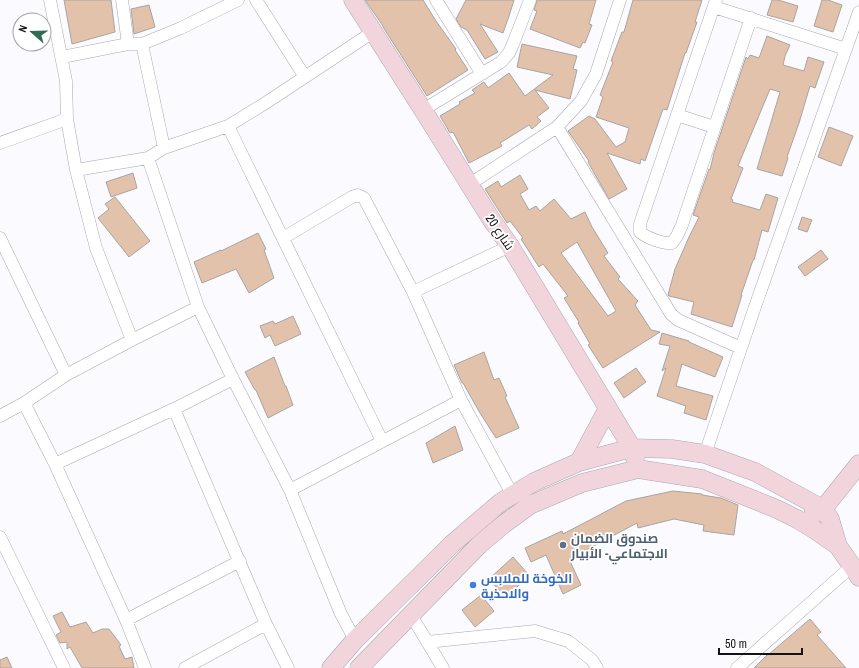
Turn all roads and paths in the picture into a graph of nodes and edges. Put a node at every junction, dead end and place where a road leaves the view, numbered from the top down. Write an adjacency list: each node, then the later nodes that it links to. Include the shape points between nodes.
1 (50, 0): 18 (street)
2 (122, 0): 15 (street)
3 (238, 0): 16 (street)
4 (256, 0): 20 (street)
5 (352, 0): 14 (street, شارع 20)
6 (436, 0): 11 (street)
7 (449, 0): 11 (street)
8 (530, 0): 19 (street, via 509,53 501,62)
9 (620, 0): 25 (street, via 596,74 581,101)
10 (715, 3): 13 (street); 22 (street)
11 (443, 12): 19 (street)
12 (859, 12): 17 (street)
13 (751, 18): 17 (street); 26 (street)
14 (373, 32): 20 (street); 21 (street, شارع 20)
15 (128, 44): 16 (street); 18 (street)
16 (142, 44): 28 (street)
17 (846, 49): 38 (street)
18 (62, 57): 23 (street, via 66,81)
19 (482, 74): 21 (street)
20 (305, 77): 24 (street)
21 (423, 110): 31 (street, شارع 20)
22 (677, 115): 26 (street); 26 (street, via 640,224 640,232 644,236 666,244 672,243 682,225)
23 (67, 119): 27 (street); 30 (street)
24 (228, 126): 28 (street); 33 (street)
25 (558, 127): 31 (street); 38 (street, via 671,314 678,320)
26 (714, 127)
27 (0, 143)
28 (164, 148): 29 (street)
29 (148, 158): 30 (street); 36 (street)
30 (76, 170): 37 (street, via 96,248)
31 (470, 184): 34 (street, شارع 20)
32 (0, 238): 39 (street)
33 (283, 238): 35 (street, via 352,197 364,198); 46 (street)
34 (510, 246): 35 (street); 44 (street, شارع 20)
35 (413, 292): 41 (street)
36 (198, 307): 37 (street); 40 (street)
37 (132, 340): 39 (street)
38 (741, 348): 48 (street)
39 (66, 375): 42 (street)
40 (233, 379): 43 (street); 53 (street)
41 (461, 400): 46 (street); 54 (street)
42 (24, 403): 45 (street); 50 (street)
43 (174, 408): 50 (street); 59 (street)
44 (608, 408): 47 (street, شارع 20); 49 (street)
45 (0, 416)
46 (382, 441): 53 (street)
47 (632, 448): 48 (street); 49 (street); 52 (street, شارع 20)
48 (705, 454): 55 (street, via 755,472)
49 (579, 462): 54 (street)
50 (55, 464): 62 (street)
51 (859, 464): 55 (street)
52 (638, 469): 56 (street, via 702,479); 61 (street, via 582,483 530,505 479,545)
53 (290, 490): 64 (street, via 341,614)
54 (512, 494): 64 (street, via 452,544)
55 (823, 508): 56 (street); 58 (street, via 830,518)
56 (798, 519): 58 (street)
57 (0, 537): 66 (street)
58 (838, 546): 60 (street)
59 (240, 561): 62 (street); 63 (street)
60 (856, 571): 74 (street)
61 (411, 616): 65 (street); 71 (street)
62 (126, 620): 67 (street)
63 (266, 624): 68 (street); 69 (street)
64 (355, 640): 70 (street)
65 (427, 642): 72 (street); 73 (street, via 535,631 568,641 592,660)
66 (64, 668)
67 (145, 668)
68 (185, 668)
69 (288, 668)
70 (331, 668)
71 (359, 668)
72 (443, 668)
73 (597, 668)
74 (737, 668)

